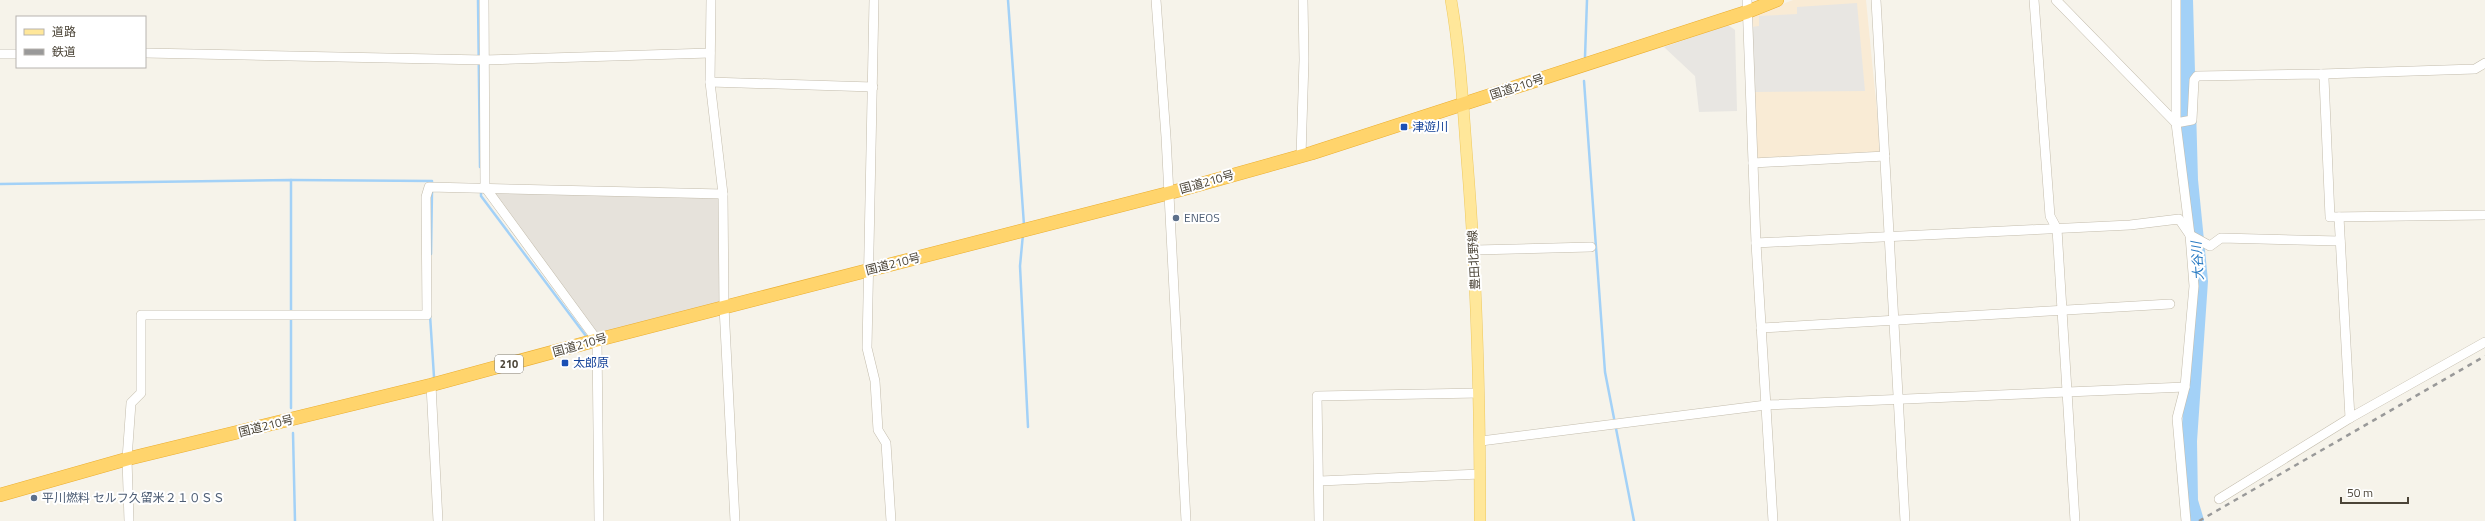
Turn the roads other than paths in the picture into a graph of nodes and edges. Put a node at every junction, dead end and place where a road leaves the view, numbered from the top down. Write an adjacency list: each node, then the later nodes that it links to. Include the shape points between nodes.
1 (484, 0): 17 (street)
2 (711, 0): 14 (street)
3 (874, 0): 21 (street)
4 (1156, 0): 28 (street)
5 (1303, 0): 24 (street)
6 (1451, 0): 22 (main road, 豊田北野線)
7 (1777, 0): 12 (highway, 国道210号 / 210)
8 (1876, 0): 25 (street)
9 (2034, 0): 34 (street, via 2050,216)
10 (2056, 0): 23 (street)
11 (2176, 0): 23 (street)
12 (1747, 6): 22 (highway, 国道210号 / 210); 26 (street)
13 (146, 53): 17 (street)
14 (710, 53): 17 (street); 20 (street)
15 (0, 54): 16 (street)
16 (16, 54)
17 (484, 60): 27 (street)
18 (2485, 63): 19 (street, via 2475,69)
19 (2321, 74): 23 (street, via 2197,76 2194,80 2192,120); 32 (street, via 2324,78 2330,217)
20 (710, 82): 21 (street); 29 (street)
21 (873, 87): 41 (street)
22 (1463, 105): 24 (highway, 国道210号 / 210); 40 (main road, 豊田北野線)
23 (2176, 123): 30 (street)
24 (1301, 156): 28 (highway, 国道210号 / 210)
25 (1885, 156): 26 (street); 35 (street)
26 (1753, 163): 38 (street)
27 (485, 187): 29 (street); 47 (street); 57 (street, via 429,187 426,197 427,315 141,315 141,393 130,403)
28 (1168, 193): 41 (highway, 国道210号 / 210); 67 (street)
29 (723, 194): 43 (street)
30 (2184, 197): 33 (street); 36 (street)
31 (2485, 215): 32 (street)
32 (2339, 217): 37 (street)
33 (2180, 219): 34 (street); 36 (street)
34 (2057, 229): 35 (street); 44 (street)
35 (1890, 235): 38 (street); 45 (street)
36 (2190, 235): 37 (street, via 2210,246 2221,238); 50 (street, via 2194,286)
37 (2340, 242): 55 (street)
38 (1756, 243): 46 (street)
39 (1591, 247): 40 (street)
40 (1474, 250): 51 (main road, 豊田北野線)
41 (870, 270): 43 (highway, 国道210号 / 210); 66 (street, via 867,348 875,381 878,430 886,443)
42 (2170, 304): 44 (street)
43 (724, 307): 47 (highway, 国道210号 / 210); 65 (street)
44 (2062, 310): 45 (street); 52 (street)
45 (1894, 320): 46 (street); 53 (street)
46 (1761, 328): 54 (street)
47 (597, 340): 49 (highway, 国道210号 / 210); 64 (street)
48 (2485, 342): 55 (street)
49 (431, 385): 57 (highway, 国道210号 / 210); 63 (street)
50 (2185, 387): 52 (street); 73 (street, via 2177,418)
51 (1479, 393): 56 (main road, 豊田北野線); 59 (street, via 1317,396)
52 (2067, 393): 53 (street); 72 (street)
53 (1898, 398): 54 (street); 71 (street)
54 (1766, 405): 56 (street); 70 (street)
55 (2350, 418): 61 (street)
56 (1481, 441): 58 (main road, 豊田北野線)
57 (127, 459): 60 (highway, 国道210号 / 210); 62 (street)
58 (1480, 474): 59 (street); 69 (main road, 豊田北野線)
59 (1320, 481): 68 (street)
60 (0, 495)
61 (2219, 499)
62 (129, 521)
63 (438, 521)
64 (599, 521)
65 (735, 521)
66 (891, 521)
67 (1186, 521)
68 (1319, 521)
69 (1480, 521)
70 (1773, 521)
71 (1905, 521)
72 (2075, 521)
73 (2186, 521)

